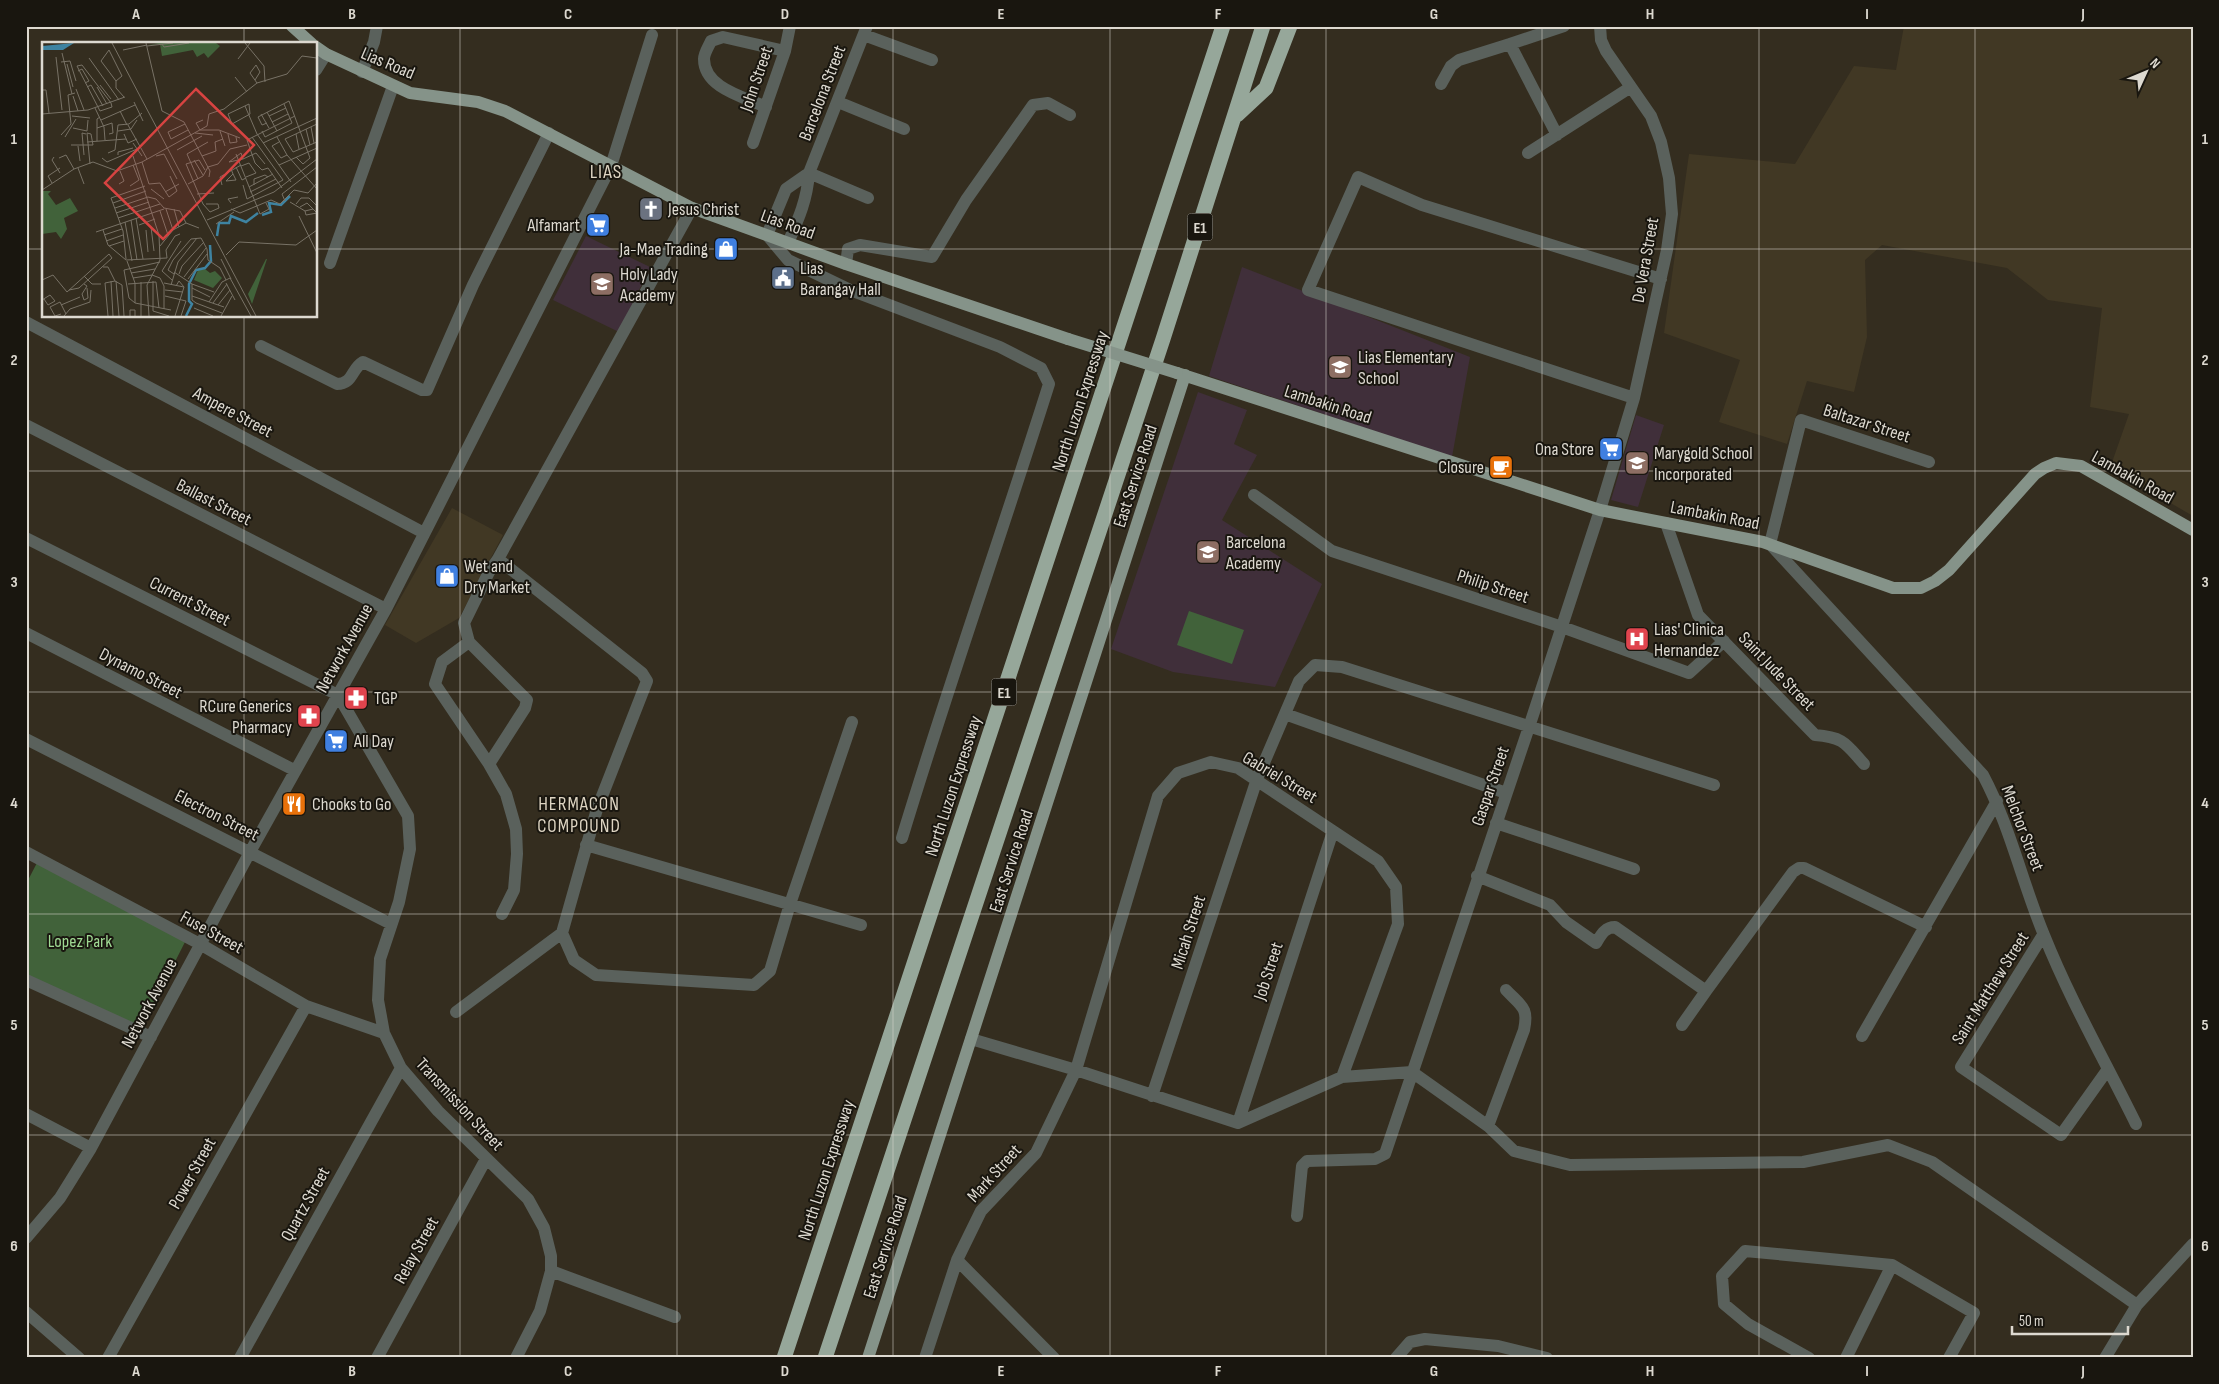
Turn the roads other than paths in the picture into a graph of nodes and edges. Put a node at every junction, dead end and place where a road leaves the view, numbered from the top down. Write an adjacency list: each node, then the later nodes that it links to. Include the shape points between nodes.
1 (292, 26): 11 (main road)
2 (378, 26): 16 (street)
3 (790, 26): 14 (street, John Street)
4 (1223, 26): 121 (highway, North Luzon Expressway / E1)
5 (1263, 26): 23 (highway, E1)
6 (1290, 26): 23 (highway, via 1266,88)
7 (1564, 26): 12 (street)
8 (1600, 26): 19 (street, De Vera Street, via 1606,51)
9 (865, 31): 15 (street); 20 (street, Barcelona Street)
10 (652, 35): 29 (street, Network Avenue)
11 (310, 42)
12 (1510, 44): 17 (street, via 1459,60 1451,66); 26 (street)
13 (321, 51): 16 (main road, Lias Road)
14 (785, 51): 21 (street, John Street); 21 (street, via 723,37 711,41 703,58 707,75 720,87)
15 (932, 60)
16 (362, 72): 18 (main road, Lias Road)
17 (1441, 84)
18 (393, 86): 25 (main road, Lias Road, via 410,93 478,102 505,111); 35 (street)
19 (1631, 87): 26 (street); 37 (street, De Vera Street, via 1651,116 1669,178 1672,214)
20 (838, 102): 24 (street); 30 (street, Barcelona Street)
21 (766, 107): 27 (street, John Street)
22 (1070, 115): 36 (street, via 1048,103 1033,105 966,200 932,256 860,245 848,249)
23 (1236, 116): 122 (highway, E1)
24 (904, 129)
25 (548, 133): 29 (main road, Lias Road); 39 (street, via 473,285 427,390 363,362 350,379 344,384 337,384)
26 (1557, 135): 28 (street)
27 (754, 143)
28 (1528, 153)
29 (611, 166): 32 (main road, Lias Road); 48 (street, Network Avenue)
30 (809, 173): 31 (street); 33 (street, via 786,189); 34 (street, Barcelona Street, via 807,196)
31 (868, 198)
32 (692, 208): 33 (main road, Lias Road); 51 (street)
33 (767, 235): 34 (main road, Lias Road); 71 (street, via 788,260 850,290 1000,348 1041,368 1049,384)
34 (788, 243): 36 (main road, Lias Road)
35 (330, 262)
36 (846, 264): 40 (main road, Lias Road, bridge)
37 (1661, 279): 41 (street, De Vera Street); 41 (street, via 1422,205 1358,177 1308,290)
38 (26, 322): 48 (street, Ampere Street)
39 (261, 346)
40 (1181, 374): 45 (main road, Lambakin Road); 94 (main road, East Service Road)
41 (1634, 398): 45 (street, De Vera Street)
42 (26, 425): 52 (street, Ballast Street)
43 (1929, 462): 50 (street, Baltazar Street, via 1801,420)
44 (1254, 496): 53 (street, Philip Street, via 1332,551)
45 (1600, 510): 46 (main road, Lambakin Road); 53 (street, Gaspar Street)
46 (1666, 523): 50 (main road, Lambakin Road); 55 (street, Saint Jude Street, via 1698,614)
47 (2193, 530): 50 (main road, Lambakin Road, via 2081,466 2056,463 2035,474 1949,570 1921,588 1893,588)
48 (424, 533): 52 (street, Network Avenue)
49 (26, 538): 57 (street, Current Street)
50 (1770, 544): 68 (street, Melchor Street, via 1983,775)
51 (498, 559): 56 (street, via 464,623); 72 (street, via 642,673 647,681)
52 (386, 609): 57 (street, Network Avenue)
53 (1562, 627): 55 (street, Philip Street, via 1688,673); 60 (street, Gaspar Street)
54 (26, 633): 64 (street, Dynamo Street)
55 (1724, 641): 63 (street, Saint Jude Street, via 1815,735 1834,736)
56 (468, 642): 62 (street, via 442,662 435,684); 62 (street, via 527,700)
57 (338, 695): 64 (street, Network Avenue); 79 (street, Transmission Street, via 408,816 410,849 399,902)
58 (1285, 714): 60 (street, Micah Street, via 1299,681 1315,665 1342,667); 65 (street, Micah Street); 67 (street)
59 (852, 722): 77 (street)
60 (1530, 727): 66 (street, Micah Street); 67 (street, Gaspar Street)
61 (26, 739): 74 (street, Electron Street)
62 (489, 764): 78 (street, via 506,794 516,829 514,890)
63 (1864, 764)
64 (294, 770): 74 (street, Network Avenue)
65 (1257, 779): 70 (street, Gabriel Street); 97 (street, Gabriel Street, via 1238,768 1211,762 1178,774 1158,796); 100 (street, Micah Street)
66 (1714, 784)
67 (1506, 794): 69 (street, Gaspar Street)
68 (1996, 801): 81 (street); 83 (street, Melchor Street)
69 (1496, 823): 75 (street); 76 (street, Gaspar Street)
70 (1333, 831): 99 (street, Gabriel Street, via 1378,861 1396,887 1398,924); 102 (street, Job Street)
71 (902, 838)
72 (586, 845): 77 (street); 82 (street)
73 (26, 852): 84 (street, Fuse Street)
74 (250, 852): 79 (street, Electron Street); 84 (street, Network Avenue)
75 (1634, 869)
76 (1477, 876): 87 (street, via 1550,905 1596,943 1609,927 1615,926); 98 (street, Gaspar Street)
77 (790, 904): 80 (street); 82 (street, via 770,970 754,985 596,975 574,960)
78 (502, 914)
79 (390, 924): 91 (street, Transmission Street, via 379,966 378,1000)
80 (862, 925)
81 (1926, 927): 87 (street, via 1799,868); 92 (street)
82 (562, 933): 89 (street)
83 (2043, 935): 96 (street, Melchor Street); 96 (street, Saint Matthew Street, via 1961,1067 2061,1135)
84 (200, 944): 88 (street, Fuse Street); 93 (street, Network Avenue)
85 (26, 980): 93 (street)
86 (1506, 990): 104 (street, via 1523,1007 1527,1016)
87 (1706, 991): 90 (street)
88 (306, 1006): 91 (street, Fuse Street); 117 (street, Power Street)
89 (456, 1012)
90 (1682, 1025)
91 (384, 1033): 95 (street, Transmission Street)
92 (1862, 1036)
93 (151, 1037): 105 (street, Network Avenue)
94 (971, 1040): 97 (street); 123 (main road, East Service Road)
95 (401, 1068): 106 (street, Transmission Street, via 438,1111); 118 (street, Quartz Street)
96 (2108, 1069): 103 (street, Melchor Street)
97 (1076, 1070): 100 (street); 110 (street, Mark Street, via 1036,1153 981,1211)
98 (1412, 1072): 99 (street); 104 (street); 107 (street, Gaspar Street, via 1384,1154 1375,1159 1307,1162 1302,1166)
99 (1342, 1077): 102 (street)
100 (1152, 1096): 102 (street)
101 (26, 1114): 105 (street)
102 (1238, 1123)
103 (2136, 1124)
104 (1488, 1126): 113 (street, via 1514,1151 1570,1165 1803,1162 1888,1146 1932,1162)
105 (91, 1148): 108 (street, Network Avenue, via 60,1198)
106 (486, 1158): 112 (street, Transmission Street, via 528,1198 544,1228); 119 (street, Relay Street)
107 (1297, 1216)
108 (26, 1238)
109 (2193, 1244): 113 (street)
110 (956, 1260): 124 (street, Mark Street); 125 (street)
111 (1892, 1265): 128 (street, via 1745,1251 1722,1276 1724,1304 1748,1324); 129 (street); 130 (street, via 1974,1312)
112 (551, 1271): 115 (street); 120 (street, Transmission Street, via 540,1311)
113 (2137, 1305): 131 (street)
114 (26, 1312): 116 (street)
115 (675, 1317)
116 (79, 1358)
117 (108, 1358)
118 (240, 1358)
119 (377, 1358)
120 (516, 1358)
121 (784, 1358)
122 (825, 1358)
123 (868, 1358)
124 (925, 1358)
125 (1054, 1358)
126 (1396, 1358): 127 (street, via 1410,1342 1425,1340 1498,1346)
127 (1547, 1358)
128 (1809, 1358)
129 (1846, 1358)
130 (1949, 1358)
131 (2105, 1358)

